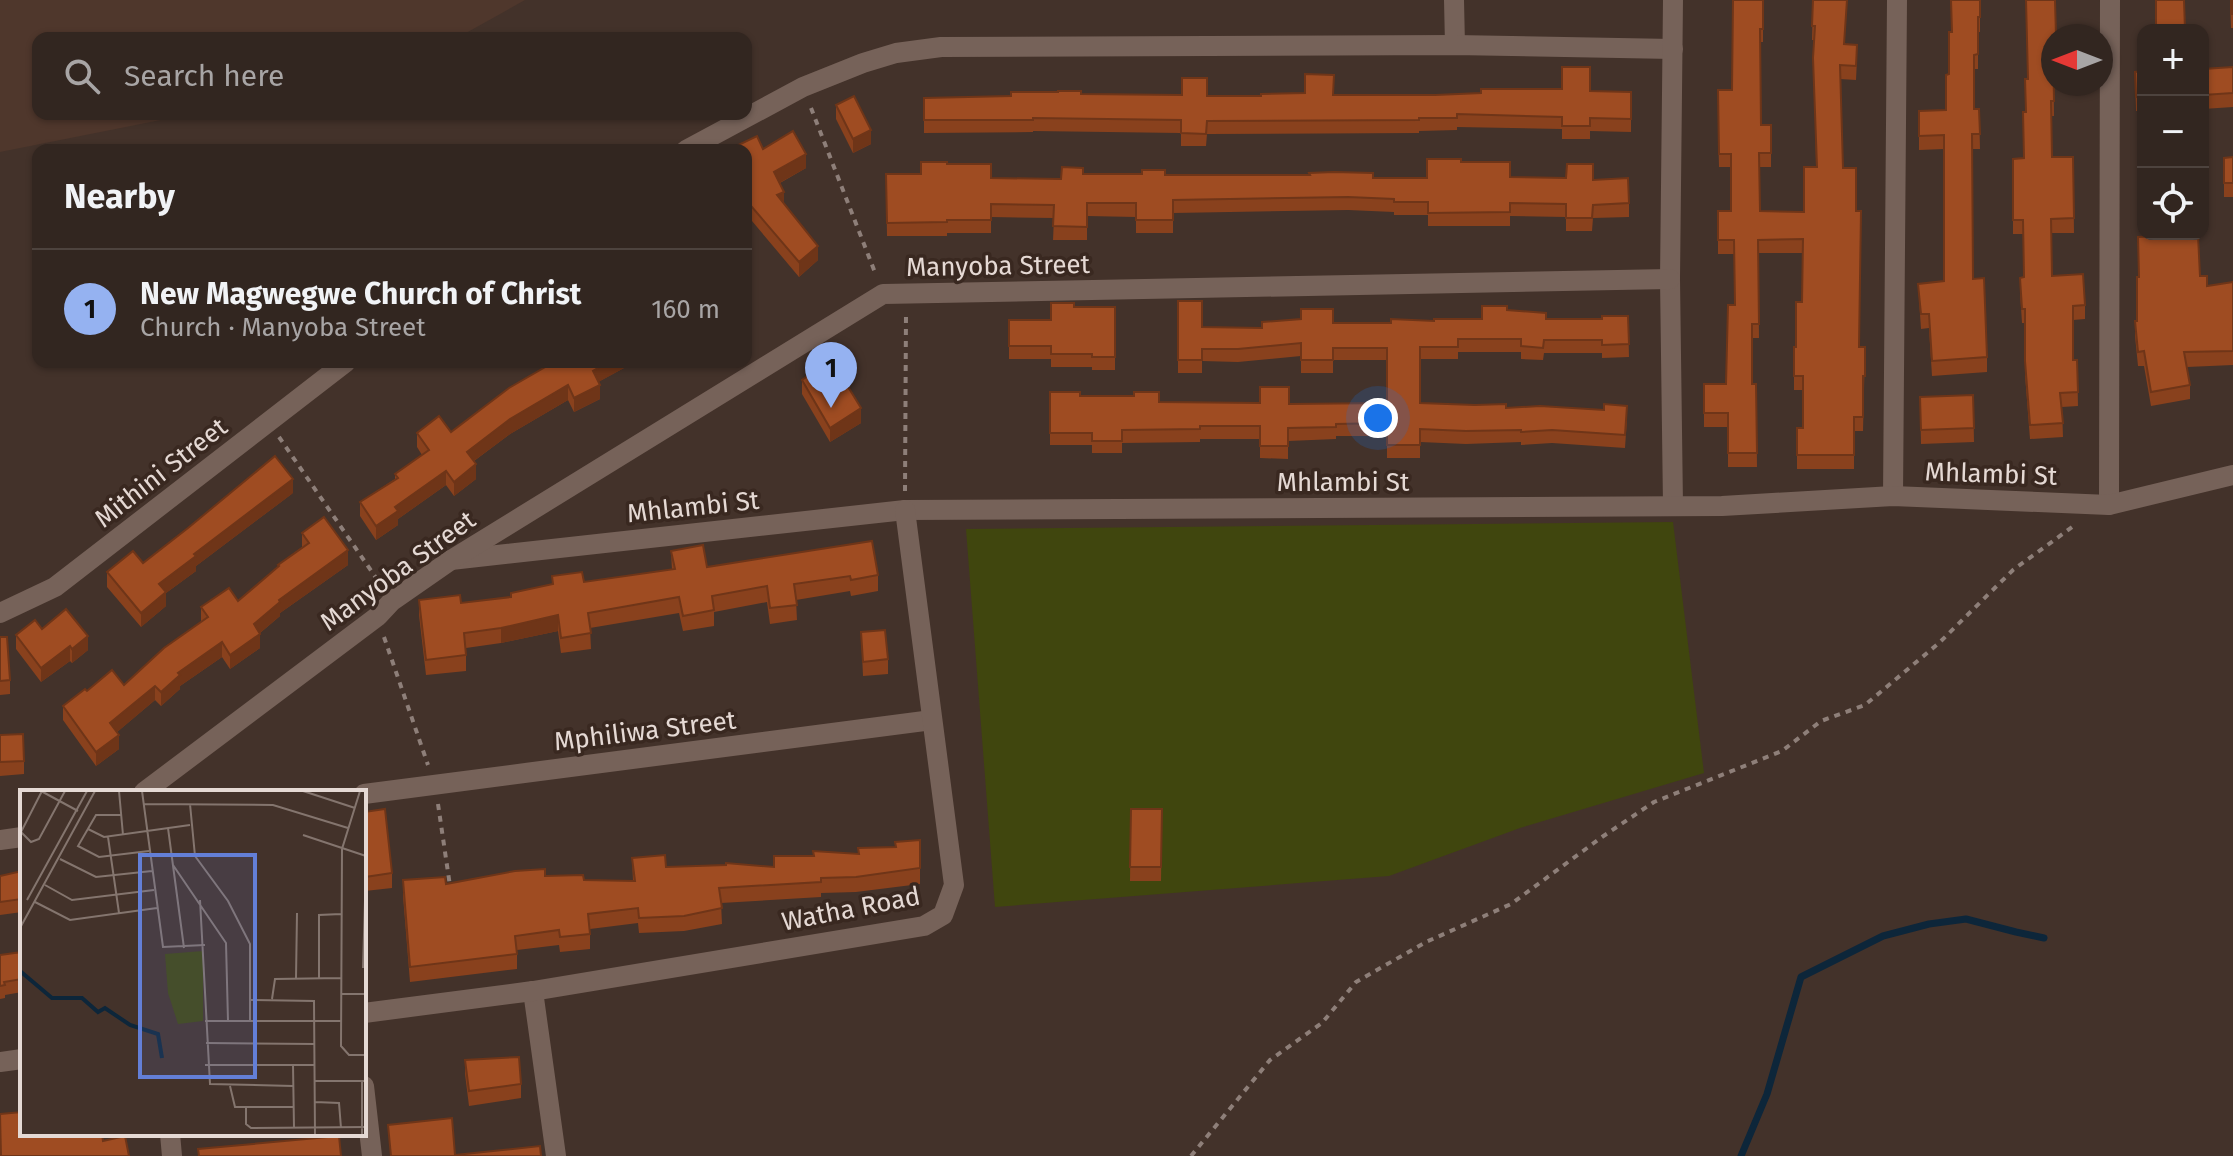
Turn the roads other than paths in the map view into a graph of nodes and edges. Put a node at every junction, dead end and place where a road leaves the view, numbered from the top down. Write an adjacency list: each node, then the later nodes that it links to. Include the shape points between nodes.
1 (1454, 0): 5 (street)
2 (1673, 0): 6 (street)
3 (1897, 0): 13 (street)
4 (2110, 0): 14 (street)
5 (1455, 45): 6 (street); 7 (street, via 941,47 863,63)
6 (1673, 49): 10 (street)
7 (752, 114)
8 (742, 120): 9 (street)
9 (697, 144)
10 (1670, 279): 15 (street); 17 (street, Manyoba Street, via 883,294)
11 (338, 368): 18 (street, Mithini Street, via 55,587)
12 (2233, 475): 14 (street, Mhlambi St)
13 (1893, 496): 14 (street, Mhlambi St); 15 (street, Mhlambi St)
14 (2109, 505)
15 (1673, 506): 16 (street, Mhlambi St)
16 (905, 510): 17 (street, Mhlambi St); 19 (street, Watha Road)
17 (451, 560): 20 (street, Manyoba Street)
18 (0, 613)
19 (932, 720): 21 (street, Mphiliwa Street); 24 (street, Watha Road, via 954,885 943,915 924,926)
20 (147, 790)
21 (366, 794)
22 (20, 837): 23 (street)
23 (0, 840)
24 (533, 991): 25 (street, Watha Road); 32 (street)
25 (366, 1013)
26 (20, 1059): 27 (street)
27 (0, 1062)
28 (366, 1104): 31 (street)
29 (170, 1136): 30 (street)
30 (172, 1156)
31 (372, 1156)
32 (556, 1156)

